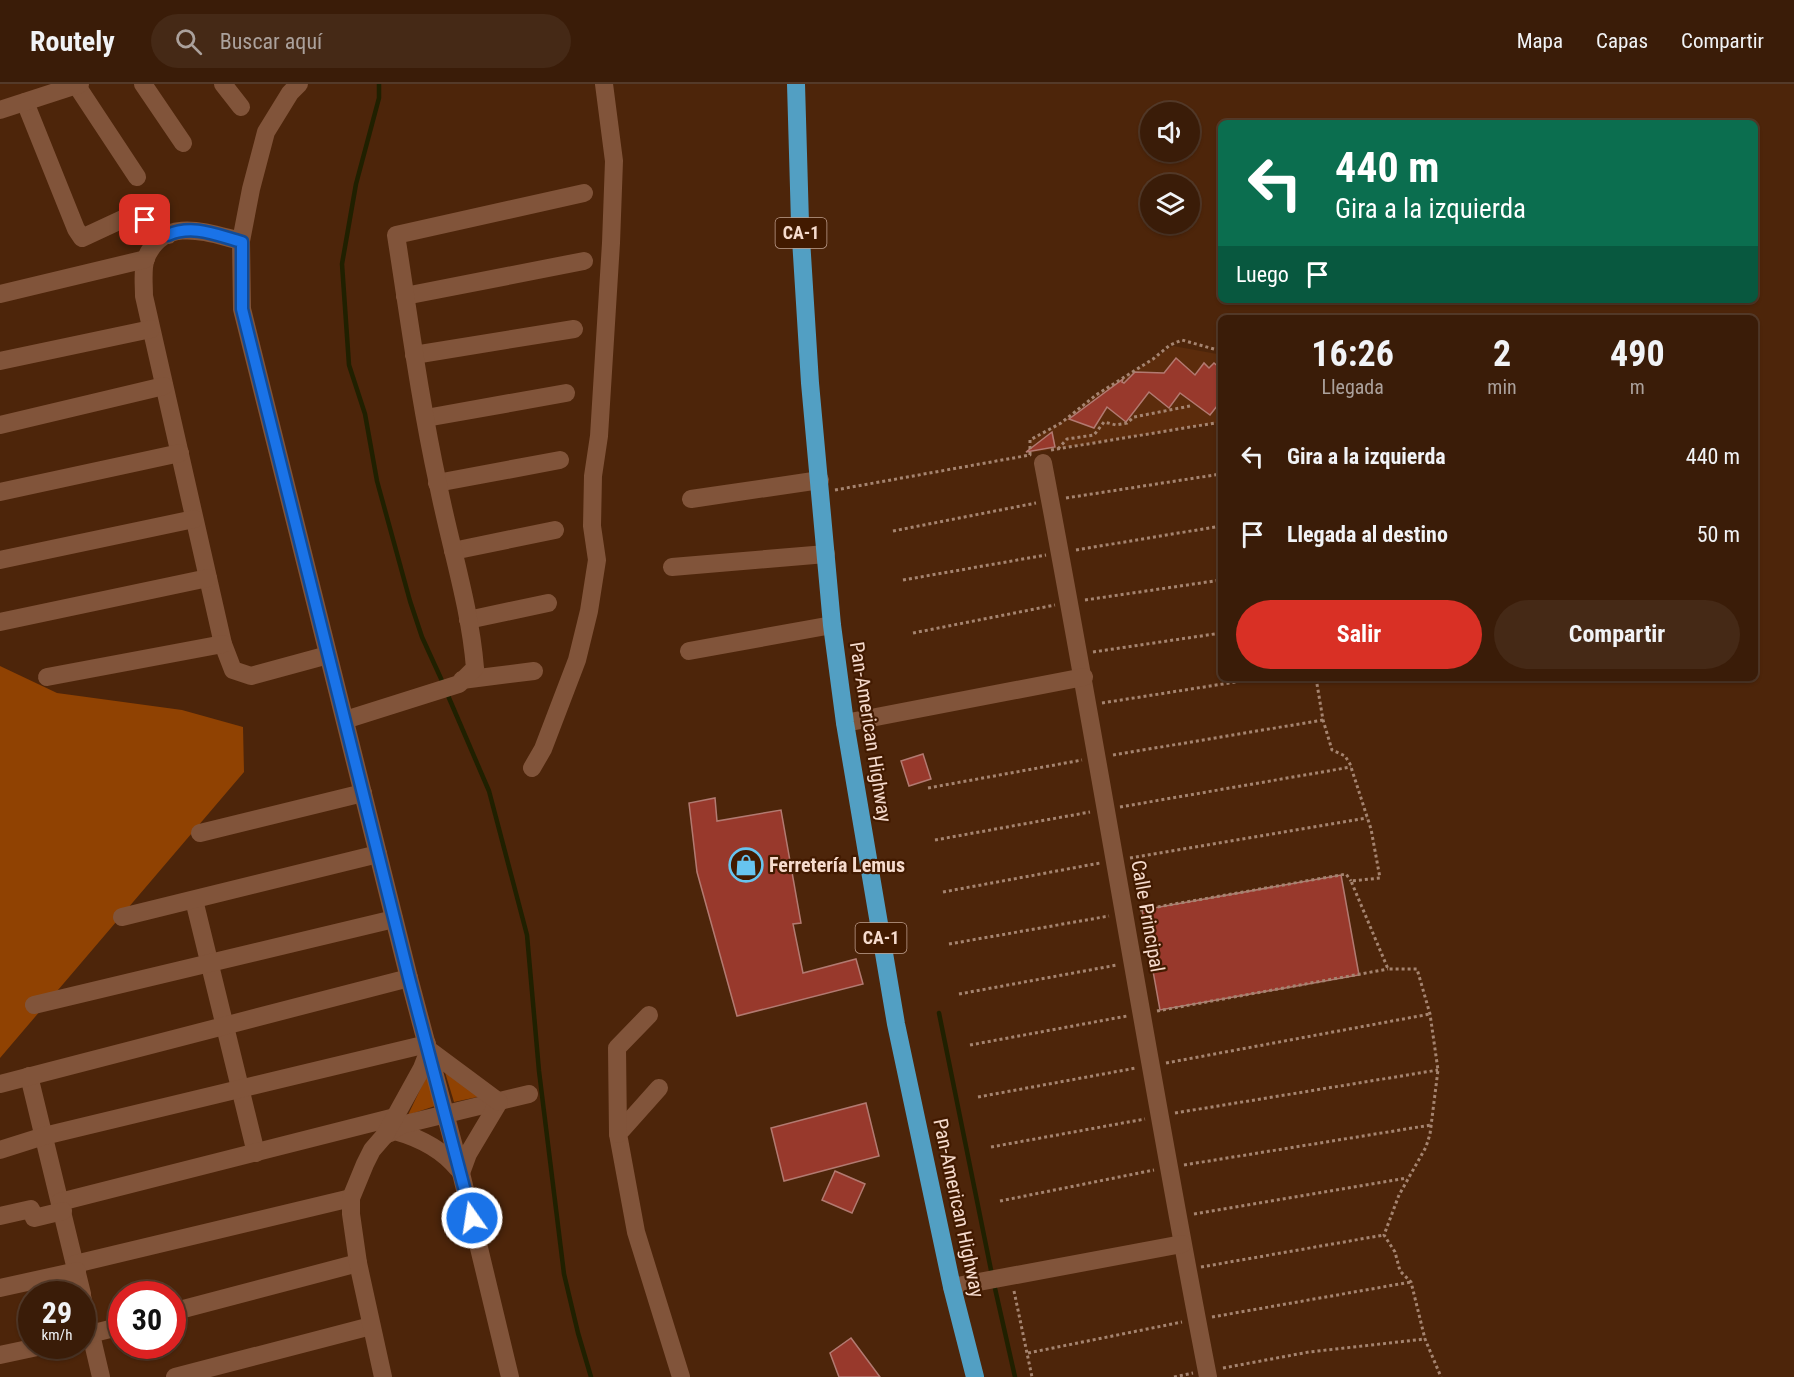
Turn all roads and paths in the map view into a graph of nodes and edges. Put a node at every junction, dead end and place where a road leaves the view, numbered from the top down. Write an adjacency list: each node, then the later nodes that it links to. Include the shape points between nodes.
1 (143, 84): 10 (street)
2 (223, 84): 8 (street)
3 (299, 84): 14 (street, via 266,132)
4 (604, 84): 75 (street, via 614,161 599,436 593,476 592,526 597,560 577,660)
5 (796, 84): 36 (highway, Pan-American Highway / CA-1, via 800,223)
6 (78, 85): 7 (street); 11 (street)
7 (25, 102): 9 (street); 13 (street, via 82,238 125,218 145,220)
8 (241, 108)
9 (0, 110)
10 (183, 143)
11 (137, 177)
12 (584, 193): 18 (street, via 396,235)
13 (168, 235): 14 (street, via 194,229); 15 (street)
14 (242, 242): 62 (street, via 242,309)
15 (146, 259): 17 (street); 19 (street, via 144,296)
16 (584, 261): 18 (street)
17 (0, 294)
18 (405, 296): 22 (street)
19 (151, 329): 23 (street); 24 (street)
20 (574, 329): 22 (street)
21 (1218, 350): 36 (path, via 1182,340 1170,345 1061,423 1030,440 1030,455)
22 (414, 355): 27 (street)
23 (0, 361)
24 (164, 386): 29 (street); 31 (street)
25 (566, 393): 27 (street)
26 (1190, 406): 30 (path, via 1134,417 1127,423 1104,422 1094,435 1067,439)
27 (426, 418): 35 (street)
28 (1218, 422): 30 (path)
29 (0, 425)
30 (1058, 449): 33 (path, via 1047,451)
31 (180, 453): 37 (street); 40 (street)
32 (560, 460): 35 (street)
33 (1043, 463): 39 (street, Calle Principal)
34 (1218, 474): 39 (path)
35 (437, 483): 44 (street)
36 (821, 486): 38 (street); 46 (highway, Pan-American Highway / CA-1)
37 (0, 492)
38 (691, 499)
39 (1050, 500): 43 (path); 45 (street, Calle Principal)
40 (195, 519): 47 (street); 49 (street)
41 (1218, 527): 45 (path)
42 (555, 530): 44 (street)
43 (893, 531)
44 (453, 551): 54 (street)
45 (1060, 553): 50 (path); 52 (street, Calle Principal)
46 (826, 554): 48 (street); 56 (highway, Pan-American Highway / CA-1)
47 (0, 560)
48 (672, 567)
49 (208, 578): 55 (street); 59 (street)
50 (903, 580)
51 (1218, 580): 52 (path)
52 (1069, 602): 57 (path); 61 (street, Calle Principal)
53 (548, 603): 54 (street)
54 (468, 620): 68 (street, via 475,668)
55 (0, 622)
56 (832, 624): 60 (street); 72 (highway, Pan-American Highway / CA-1)
57 (913, 633)
58 (1218, 633): 61 (path)
59 (223, 644): 62 (street, via 233,670 251,676); 64 (street)
60 (689, 651)
61 (1079, 654): 65 (street, Calle Principal)
62 (328, 655): 70 (street)
63 (534, 671): 68 (street)
64 (47, 677)
65 (1084, 677): 69 (street, Calle Principal); 72 (street)
66 (1242, 681): 69 (path)
67 (1316, 681): 71 (path)
68 (460, 682): 70 (street)
69 (1089, 705): 73 (street, Calle Principal)
70 (345, 720): 77 (street)
71 (1323, 720): 73 (path); 74 (path, via 1332,750 1345,756)
72 (845, 723): 138 (highway, Pan-American Highway / CA-1, via 896,1024)
73 (1098, 757): 76 (path); 78 (street, Calle Principal)
74 (1352, 767): 78 (path); 79 (path)
75 (532, 768)
76 (928, 788)
77 (363, 794): 80 (street); 82 (street)
78 (1107, 809): 81 (path); 83 (street, Calle Principal)
79 (1367, 818): 83 (path); 84 (path, via 1380,878)
80 (200, 833)
81 (935, 840)
82 (378, 854): 86 (street); 89 (street)
83 (1116, 860): 85 (path); 87 (street, Calle Principal)
84 (1351, 881): 87 (path, via 1346,874); 93 (path)
85 (943, 892)
86 (194, 900): 88 (street); 92 (street)
87 (1125, 913): 90 (path); 91 (street, Calle Principal)
88 (122, 917)
89 (394, 919): 92 (street); 94 (street)
90 (949, 944)
91 (1134, 962): 95 (path); 97 (street, Calle Principal)
92 (209, 964): 96 (street); 100 (street)
93 (1388, 969): 97 (path); 98 (path, via 1417,969)
94 (409, 978): 100 (street); 102 (street)
95 (959, 994)
96 (34, 1005)
97 (1142, 1014): 101 (path); 103 (street, Calle Principal)
98 (1430, 1014): 103 (path); 104 (path)
99 (649, 1015): 116 (street, via 617,1048)
100 (225, 1026): 105 (street); 108 (street)
101 (969, 1045)
102 (428, 1047): 108 (street); 111 (street); 112 (street); 114 (street, via 422,1068)
103 (1151, 1065): 110 (path); 113 (street, Calle Principal)
104 (1438, 1070): 113 (path); 115 (path)
105 (29, 1076): 106 (street); 118 (street)
106 (0, 1084)
107 (659, 1088): 116 (street)
108 (241, 1090): 118 (street); 121 (street)
109 (529, 1094): 111 (street)
110 (978, 1097)
111 (499, 1102): 112 (street); 123 (street)
112 (446, 1115): 117 (street, via 401,1125); 123 (street)
113 (1160, 1116): 119 (path); 122 (street, Calle Principal)
114 (395, 1117): 117 (street); 121 (street)
115 (1431, 1125): 122 (path); 124 (path, via 1426,1147)
116 (618, 1134): 153 (street, via 636,1232)
117 (385, 1135): 123 (street, via 396,1131 435,1148 447,1155); 125 (street, via 364,1164)
118 (44, 1137): 120 (street); 127 (street)
119 (991, 1148)
120 (0, 1150)
121 (256, 1153): 127 (street)
122 (1169, 1167): 126 (path); 129 (street, Calle Principal)
123 (461, 1173): 152 (street)
124 (1407, 1178): 129 (path); 130 (path)
125 (351, 1198): 132 (street); 133 (street)
126 (1000, 1201)
127 (62, 1207): 128 (street, via 33,1218 31,1209); 133 (street)
128 (0, 1216)
129 (1178, 1217): 131 (street, Calle Principal)
130 (1384, 1235): 134 (path); 137 (path, via 1395,1252 1400,1271)
131 (1182, 1244): 134 (street, Calle Principal); 135 (street)
132 (358, 1263): 140 (street); 142 (street)
133 (76, 1268): 136 (street); 139 (street)
134 (1188, 1269): 141 (street, Calle Principal)
135 (1010, 1275): 138 (street); 145 (path)
136 (79, 1281)
137 (1412, 1282): 141 (path); 143 (path)
138 (952, 1287): 154 (highway, Pan-American Highway / CA-1)
139 (0, 1288)
140 (186, 1308)
141 (1197, 1320): 145 (path); 148 (street, Calle Principal)
142 (370, 1326): 150 (street); 151 (street)
143 (1425, 1339): 148 (path, via 1309,1352); 156 (path)
144 (18, 1351): 146 (street)
145 (1028, 1353): 155 (path)
146 (0, 1355)
147 (95, 1359): 149 (street)
148 (1207, 1374)
149 (101, 1377)
150 (175, 1377)
151 (383, 1377)
152 (510, 1377)
153 (681, 1377)
154 (975, 1377)
155 (1032, 1377)
156 (1441, 1377)

